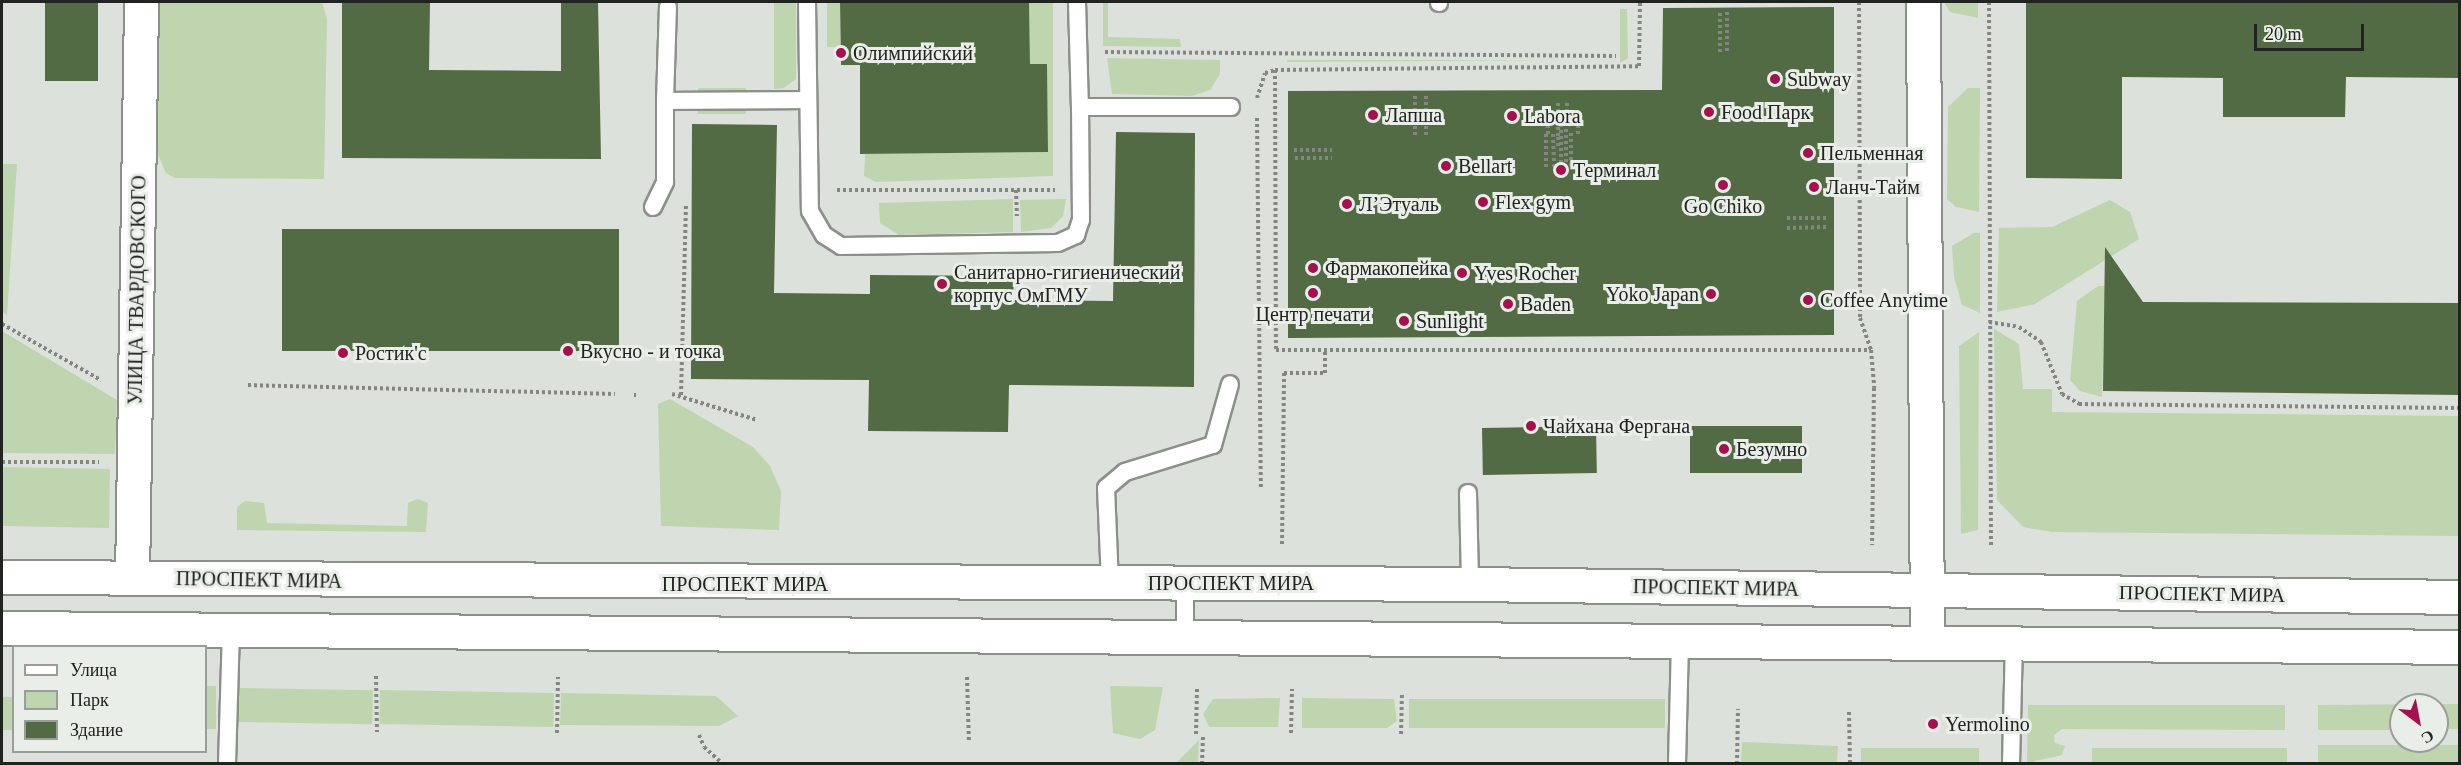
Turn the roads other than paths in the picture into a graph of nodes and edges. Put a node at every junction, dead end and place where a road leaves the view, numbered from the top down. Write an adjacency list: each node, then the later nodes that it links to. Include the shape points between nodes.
1 (141, 2): 14 (main road, УЛИЦА ТВАРДОВСКОГО)
2 (807, 2): 6 (lane)
3 (1077, 2): 8 (lane)
4 (1923, 2): 18 (main road)
5 (668, 7): 7 (lane)
6 (807, 100): 7 (lane); 8 (lane, via 810,211 824,235 842,246 1058,243 1076,234)
7 (665, 101): 10 (lane, via 665,182)
8 (1080, 107): 9 (lane)
9 (1231, 107)
10 (653, 207)
11 (1230, 384): 16 (lane, via 1213,445 1125,472 1107,488)
12 (1468, 493): 17 (lane)
13 (2, 577): 14 (main road, ПРОСПЕКТ МИРА)
14 (132, 578): 16 (main road, ПРОСПЕКТ МИРА)
15 (1185, 582): 16 (main road, ПРОСПЕКТ МИРА); 17 (main road, ПРОСПЕКТ МИРА); 22 (lane)
16 (1110, 583)
17 (1470, 584): 18 (main road, ПРОСПЕКТ МИРА)
18 (1925, 592): 19 (main road, ПРОСПЕКТ МИРА); 24 (main road)
19 (2460, 597)
20 (2, 628): 21 (main road)
21 (231, 631): 22 (main road); 27 (lane)
22 (1185, 637): 23 (main road)
23 (1680, 639): 24 (main road); 28 (lane)
24 (1927, 641): 25 (main road)
25 (2014, 642): 26 (main road); 29 (lane)
26 (2460, 647)
27 (227, 764)
28 (1677, 764)
29 (2011, 764)

